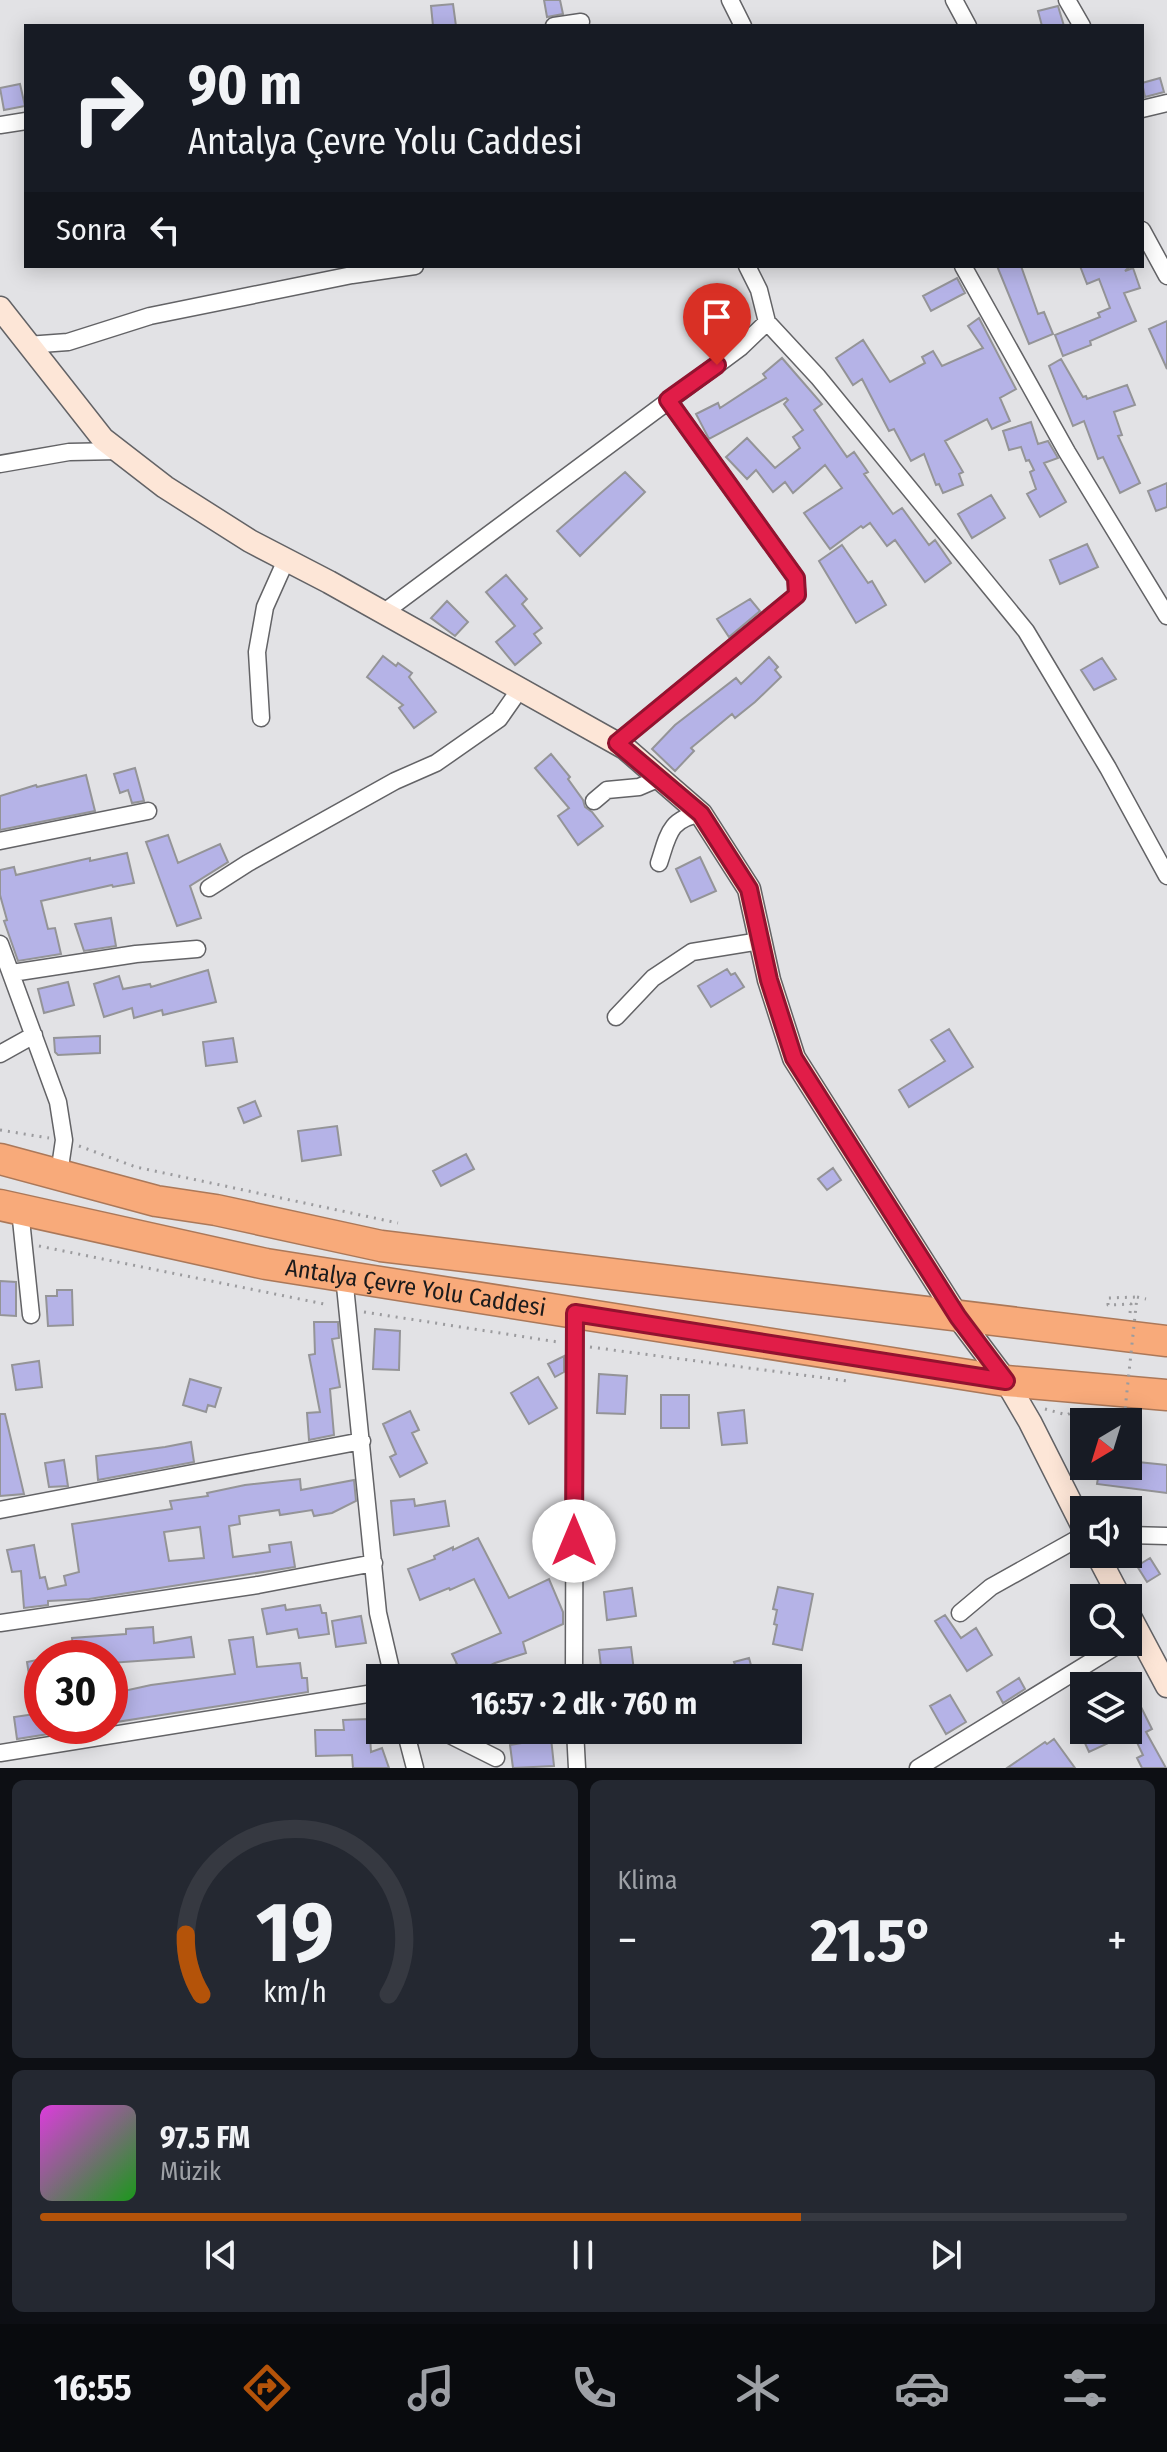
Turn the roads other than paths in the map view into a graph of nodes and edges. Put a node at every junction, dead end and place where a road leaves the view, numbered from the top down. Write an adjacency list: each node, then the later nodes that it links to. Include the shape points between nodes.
1 (730, 0): 6 (street)
2 (954, 0): 7 (street)
3 (1067, 0): 8 (street)
4 (581, 22): 5 (street)
5 (568, 24)
6 (742, 24)
7 (967, 24)
8 (1081, 24)
9 (1167, 103): 10 (street)
10 (1144, 109)
11 (24, 121): 12 (street)
12 (0, 125)
13 (1144, 234): 17 (street)
14 (401, 268): 20 (street, via 150,316 68,342)
15 (748, 268): 19 (street)
16 (964, 268): 26 (street)
17 (1167, 276)
18 (0, 308): 20 (street)
19 (767, 322): 21 (street); 36 (street, via 1026,631)
20 (27, 345): 22 (street, via 103,439)
21 (668, 400): 25 (street); 29 (street, via 796,578 797,595)
22 (119, 451): 23 (street, via 69,452); 24 (street, via 165,487)
23 (0, 464)
24 (286, 560): 25 (street); 28 (street, via 265,607 257,652)
25 (383, 613): 27 (street)
26 (1167, 616)
27 (520, 689): 29 (street); 37 (street, via 499,719 447,756)
28 (261, 718)
29 (617, 743): 30 (street)
30 (660, 778): 31 (street, via 639,787 607,790); 33 (street)
31 (594, 801)
32 (148, 811): 34 (street)
33 (701, 814): 35 (street, via 685,816 670,829); 38 (street, via 749,889)
34 (0, 841)
35 (659, 863)
36 (1167, 876)
37 (209, 888)
38 (760, 941): 42 (street, via 692,952 653,978); 51 (street, via 794,1058)
39 (0, 944): 41 (street)
40 (197, 949): 41 (street)
41 (12, 973): 43 (street)
42 (616, 1017)
43 (34, 1035): 44 (street); 46 (street, via 58,1102 64,1140)
44 (0, 1054)
45 (0, 1159): 46 (highway, Antalya Çevre Yolu Caddesi)
46 (59, 1174): 51 (highway, Antalya Çevre Yolu Caddesi, via 156,1201 381,1246)
47 (10, 1207): 48 (highway, Antalya Çevre Yolu Caddesi, via 266,1264); 50 (street)
48 (344, 1276): 49 (highway, Antalya Çevre Yolu Caddesi); 55 (street)
49 (575, 1313): 53 (highway, Antalya Çevre Yolu Caddesi); 67 (street)
50 (31, 1315)
51 (958, 1317): 52 (highway, Antalya Çevre Yolu Caddesi); 53 (street)
52 (1167, 1341)
53 (1006, 1381): 54 (highway, Antalya Çevre Yolu Caddesi); 56 (street)
54 (1167, 1395)
55 (362, 1441): 57 (street); 61 (street)
56 (1070, 1503)
57 (0, 1510)
58 (1142, 1535): 59 (street)
59 (1167, 1536)
60 (1070, 1540): 62 (street, via 991,1587)
61 (374, 1563): 63 (street); 66 (street)
62 (960, 1613)
63 (0, 1623)
64 (1142, 1650): 68 (street)
65 (1092, 1656): 77 (street)
66 (390, 1664)
67 (574, 1664)
68 (1167, 1686)
69 (366, 1694): 73 (street)
70 (409, 1744): 75 (street)
71 (468, 1744): 74 (street)
72 (576, 1744): 76 (street)
73 (0, 1753)
74 (496, 1758)
75 (415, 1768)
76 (577, 1768)
77 (918, 1768)

